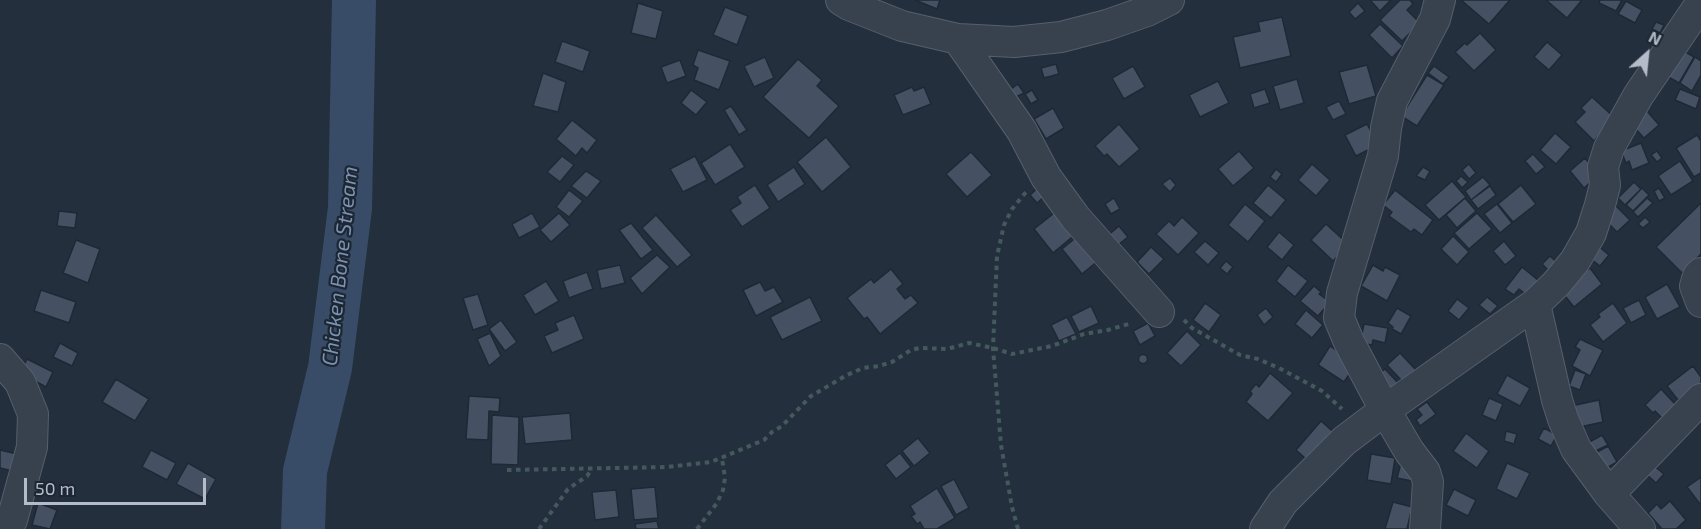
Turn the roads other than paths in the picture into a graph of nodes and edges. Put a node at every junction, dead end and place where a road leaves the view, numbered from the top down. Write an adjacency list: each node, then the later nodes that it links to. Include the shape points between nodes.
1 (841, 0): 5 (street, via 902,26)
2 (1170, 0): 5 (street, via 1107,25 1061,37 1014,42)
3 (1440, 0): 12 (street, via 1436,19 1392,101 1383,156 1342,293 1339,318)
4 (1701, 3): 8 (street, via 1638,96 1609,148 1603,167 1605,184 1592,233 1575,261)
5 (958, 39): 9 (street, via 1075,217)
6 (1701, 273): 7 (street, via 1695,286)
7 (1701, 302)
8 (1535, 304): 12 (street); 13 (street, via 1563,419 1576,449)
9 (1159, 312)
10 (0, 359): 14 (street, via 20,382 33,414 32,447)
11 (1701, 399): 13 (street)
12 (1375, 416): 15 (street, via 1283,502); 16 (street, via 1425,472)
13 (1609, 494): 17 (street)
14 (7, 529)
15 (1265, 529)
16 (1425, 529)
17 (1640, 529)

